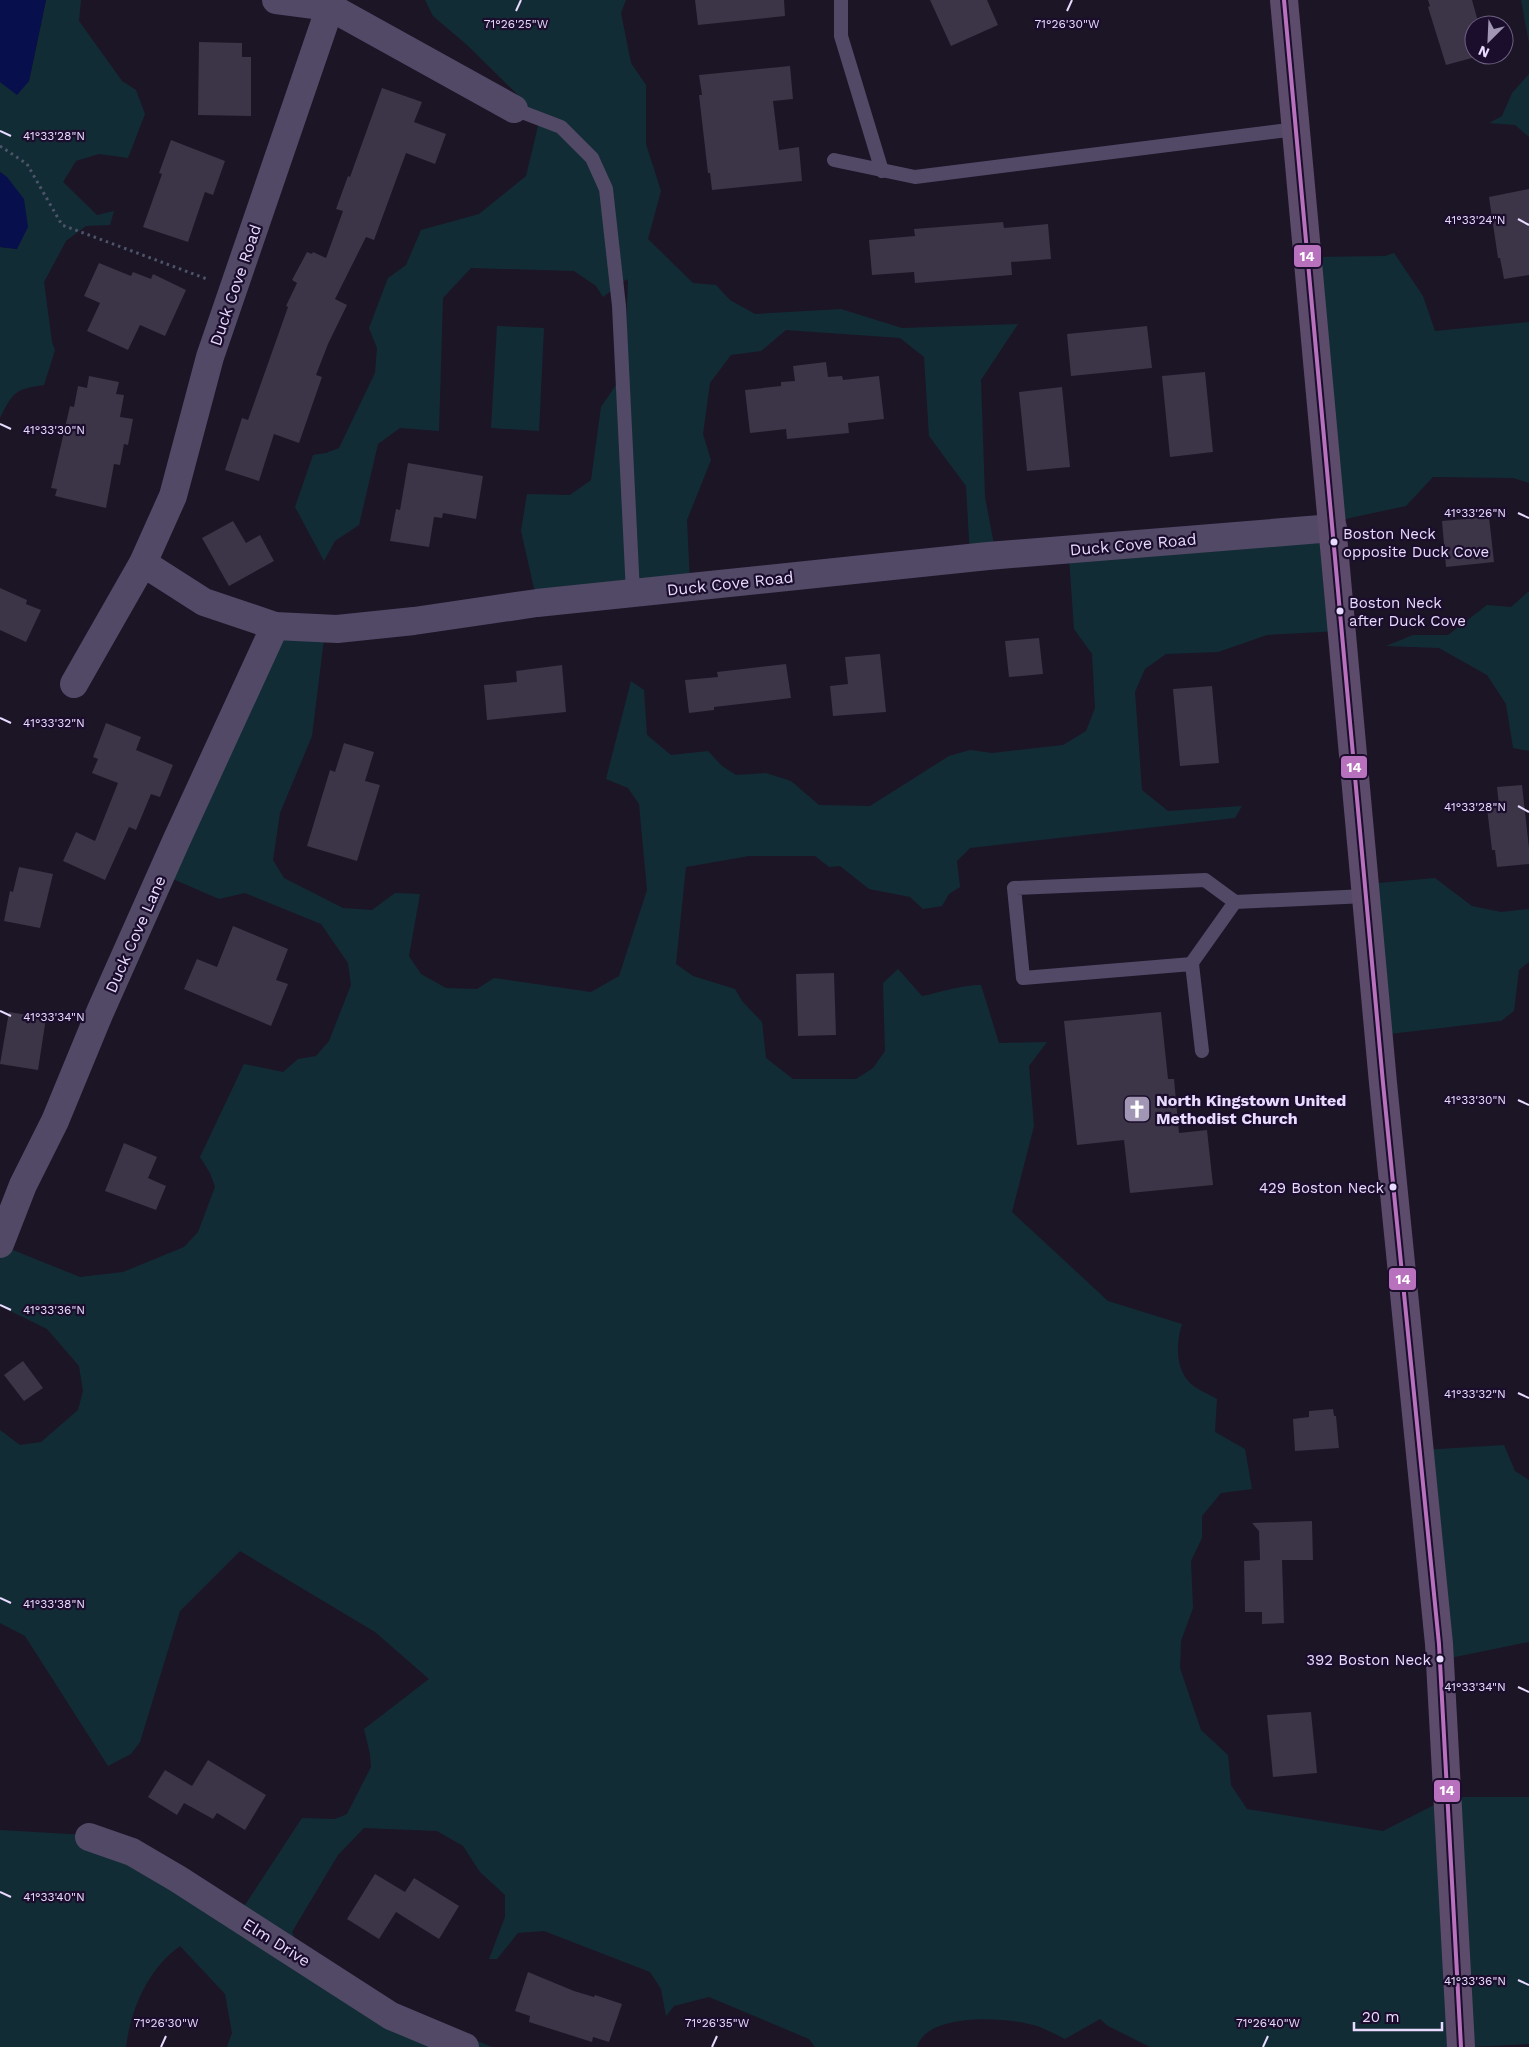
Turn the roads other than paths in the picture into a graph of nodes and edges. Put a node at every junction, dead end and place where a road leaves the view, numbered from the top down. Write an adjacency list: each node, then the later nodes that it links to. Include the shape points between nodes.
1 (276, 0): 4 (street)
2 (841, 0): 8 (lane, via 841,36)
3 (1284, 0): 6 (main road)
4 (330, 7): 5 (street); 10 (street, Duck Cove Road, via 210,357 173,496)
5 (514, 109): 11 (lane, via 561,127 592,158 606,189 618,306)
6 (1296, 129): 8 (lane, via 915,177); 9 (main road)
7 (834, 160): 8 (lane)
8 (882, 171)
9 (1333, 528): 11 (street, Duck Cove Road, via 988,556); 14 (main road)
10 (143, 563): 12 (street, Duck Cove Road, via 204,602); 13 (street, Duck Cove Road)
11 (633, 593): 12 (street, Duck Cove Road, via 337,629)
12 (275, 626): 18 (street, Duck Cove Lane, via 177,838)
13 (74, 684)
14 (1366, 896): 15 (lane); 21 (main road, via 1439,1644)
15 (1235, 902): 16 (lane); 16 (lane, via 1205,880 1014,888 1023,978)
16 (1191, 964): 17 (lane)
17 (1202, 1051)
18 (0, 1244)
19 (89, 1837): 20 (street, Elm Drive, via 132,1852 178,1879 391,2016)
20 (465, 2047)
21 (1461, 2047)

